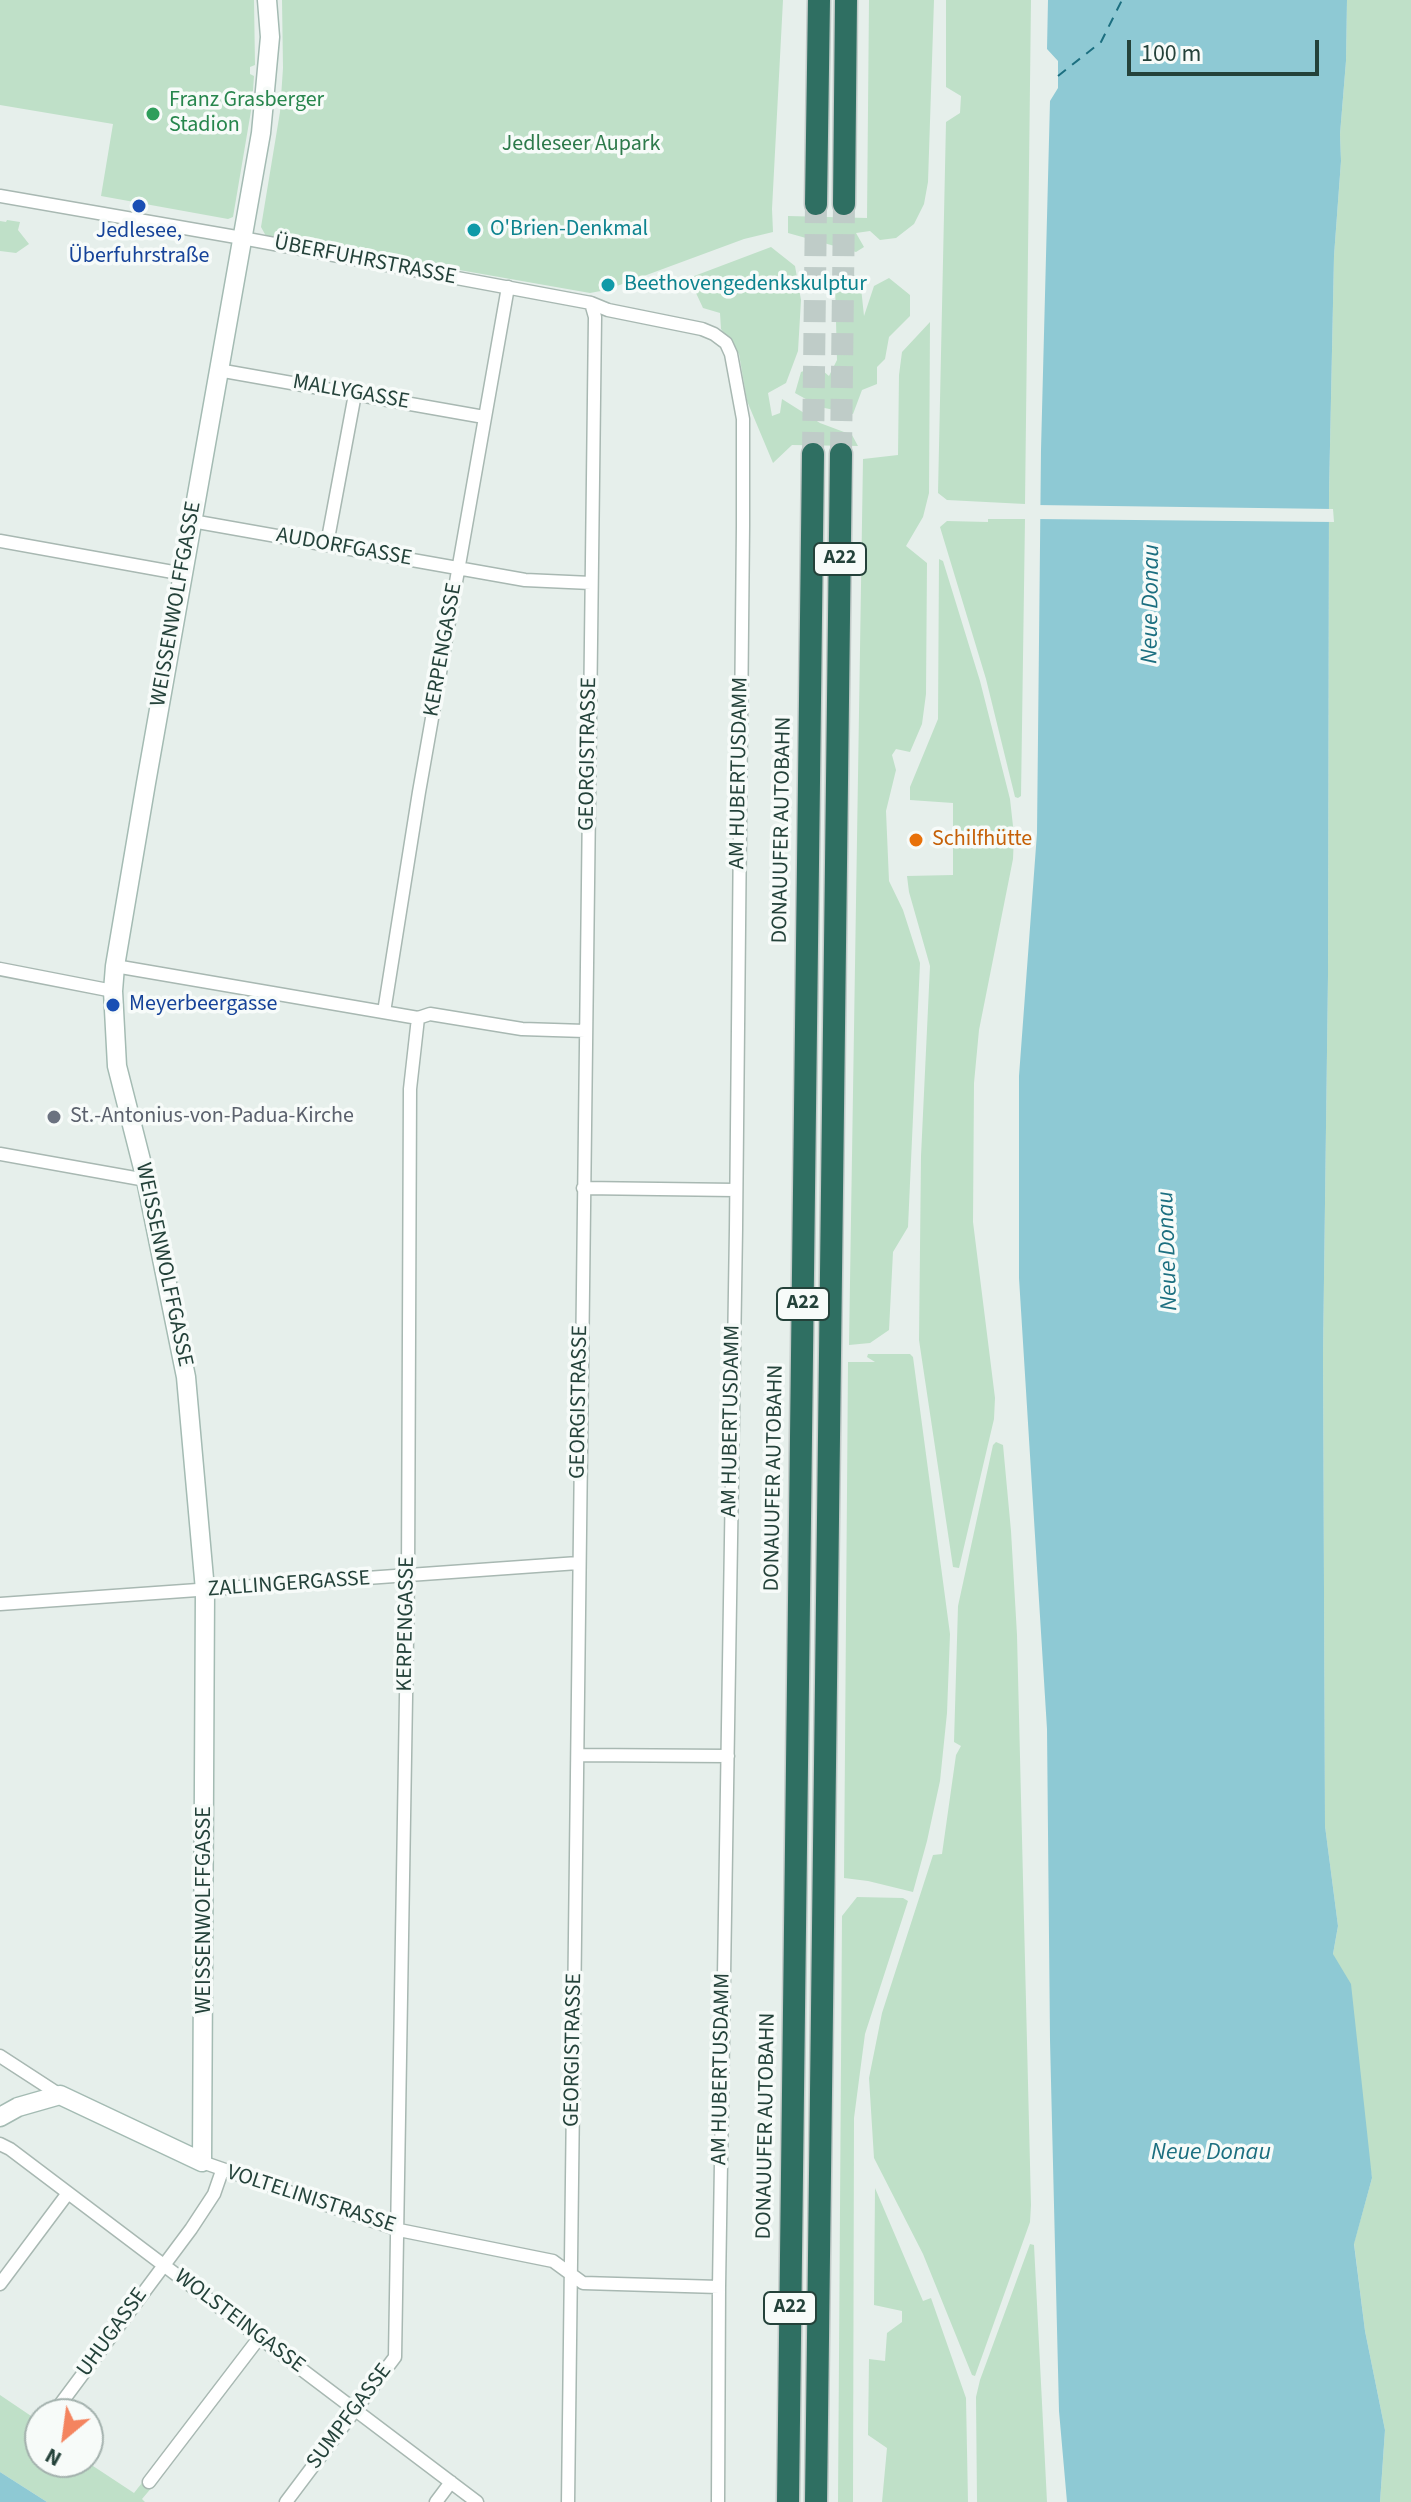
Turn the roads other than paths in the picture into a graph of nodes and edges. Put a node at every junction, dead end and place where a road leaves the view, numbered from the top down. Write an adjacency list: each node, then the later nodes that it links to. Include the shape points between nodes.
1 (267, 0): 7 (street, WEISSENWOLFFGASSE, via 270,37 261,133)
2 (819, 0): 5 (highway)
3 (846, 0): 6 (highway)
4 (0, 196): 7 (street, ÜBERFUHRSTRASSE)
5 (816, 204)
6 (844, 204)
7 (242, 238): 8 (street, ÜBERFUHRSTRASSE); 11 (street, WEISSENWOLFFGASSE)
8 (508, 287): 9 (street, ÜBERFUHRSTRASSE); 13 (street, KERPENGASSE)
9 (591, 303): 10 (street, ÜBERFUHRSTRASSE, via 702,329); 21 (street, GEORGISTRASSE)
10 (726, 343): 31 (street, AM HUBERTUSDAMM, via 743,419)
11 (218, 370): 12 (street, MALLYGASSE); 16 (street, WEISSENWOLFFGASSE)
12 (355, 394): 13 (street, MALLYGASSE); 18 (street)
13 (484, 417): 19 (street, KERPENGASSE)
14 (813, 454): 60 (highway, DONAUUFER AUTOBAHN / A22)
15 (841, 454): 61 (highway, A22)
16 (192, 521): 18 (street, AUDORFGASSE); 20 (street, WEISSENWOLFFGASSE)
17 (0, 541): 20 (street)
18 (327, 544): 19 (street, AUDORFGASSE)
19 (458, 568): 21 (street, AUDORFGASSE, via 525,580); 25 (street, KERPENGASSE)
20 (184, 574): 22 (street, WEISSENWOLFFGASSE)
21 (591, 583): 27 (street, GEORGISTRASSE)
22 (115, 966): 24 (street, WEISSENWOLFFGASSE); 25 (street)
23 (0, 969): 24 (street)
24 (113, 991): 29 (street, WEISSENWOLFFGASSE, via 117,1066)
25 (384, 1012): 26 (street)
26 (418, 1018): 27 (street, via 430,1014 522,1029); 33 (street, KERPENGASSE, via 410,1089)
27 (585, 1031): 30 (street, GEORGISTRASSE)
28 (0, 1154): 29 (street)
29 (146, 1180): 34 (street, WEISSENWOLFFGASSE, via 186,1377)
30 (583, 1188): 31 (street); 32 (street, GEORGISTRASSE)
31 (735, 1190): 37 (street, AM HUBERTUSDAMM)
32 (578, 1563): 33 (street, ZALLINGERGASSE); 36 (street, GEORGISTRASSE)
33 (408, 1577): 34 (street, ZALLINGERGASSE); 45 (street, KERPENGASSE)
34 (205, 1590): 35 (street, ZALLINGERGASSE); 42 (street, WEISSENWOLFFGASSE)
35 (0, 1604)
36 (578, 1755): 37 (street); 47 (street, GEORGISTRASSE)
37 (728, 1756): 49 (street, AM HUBERTUSDAMM)
38 (0, 2056): 39 (street, VOLTELINISTRASSE)
39 (60, 2095): 40 (street); 42 (street, VOLTELINISTRASSE)
40 (0, 2117)
41 (0, 2144): 44 (street, WOLSTEINGASSE)
42 (202, 2162): 43 (street, VOLTELINISTRASSE)
43 (222, 2171): 45 (street, VOLTELINISTRASSE); 46 (street, UHUGASSE, via 214,2194)
44 (68, 2193): 46 (street, WOLSTEINGASSE); 48 (street)
45 (399, 2230): 47 (street, VOLTELINISTRASSE, via 553,2261); 52 (street, SUMPFGASSE, via 395,2357)
46 (163, 2265): 50 (street, WOLSTEINGASSE); 51 (street, UHUGASSE)
47 (570, 2273): 49 (street, VOLTELINISTRASSE, via 583,2283); 58 (street, GEORGISTRASSE)
48 (0, 2284)
49 (719, 2287): 59 (street, AM HUBERTUSDAMM)
50 (259, 2338): 52 (street, WOLSTEINGASSE); 53 (street)
51 (65, 2398)
52 (356, 2410): 54 (street, WOLSTEINGASSE); 55 (street, SUMPFGASSE)
53 (149, 2482)
54 (451, 2482): 56 (street); 57 (street, WOLSTEINGASSE)
55 (286, 2502)
56 (436, 2502)
57 (477, 2502)
58 (568, 2502)
59 (718, 2502)
60 (788, 2502)
61 (816, 2502)

